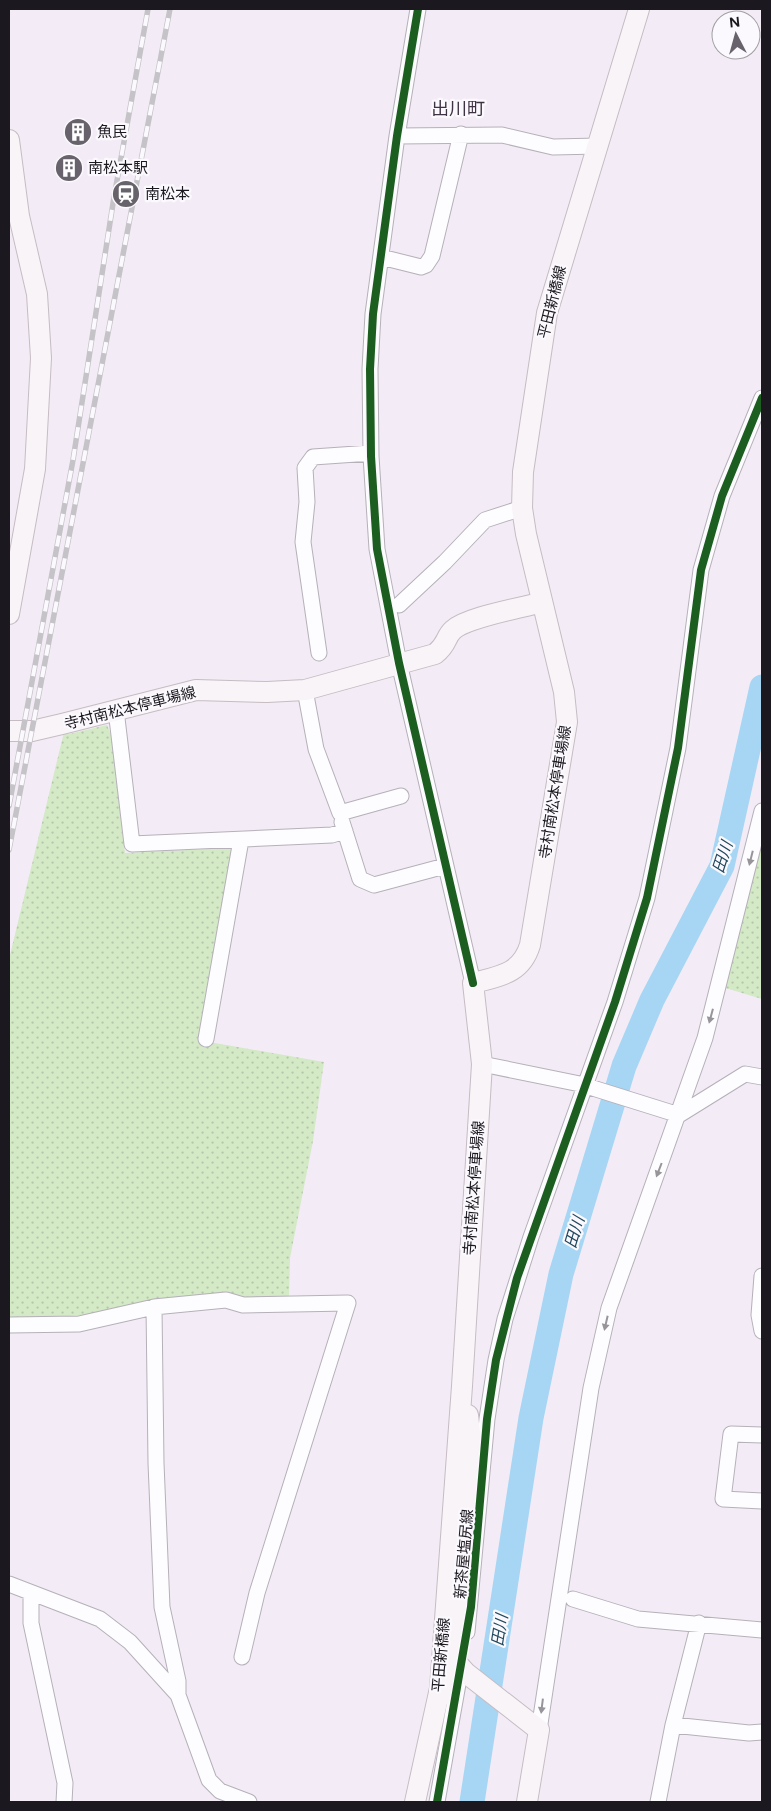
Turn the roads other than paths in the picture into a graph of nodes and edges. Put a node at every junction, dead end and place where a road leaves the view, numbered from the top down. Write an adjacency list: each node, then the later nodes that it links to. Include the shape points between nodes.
1 (418, 9): 4 (street)
2 (639, 9): 6 (main road, 平田新橋線)
3 (461, 134): 4 (street); 6 (street, via 502,135 553,147); 7 (street, via 432,256 421,267)
4 (397, 136): 7 (street)
5 (9, 140): 13 (main road, via 19,216 37,294 41,358 35,469)
6 (599, 146): 10 (main road, 平田新橋線, via 547,314 526,444)
7 (381, 257): 9 (street, via 370,369)
8 (762, 398): 29 (street, via 722,496 701,570 678,748 647,898)
9 (371, 453): 14 (street, via 312,457 305,468 307,502 303,542); 15 (street, via 377,548)
10 (522, 508): 11 (main road, 平田新橋線); 12 (street, via 485,520)
11 (542, 602): 15 (main road, 寺村南松本停車場線, via 471,621 453,630 444,648 435,654); 25 (main road, 寺村南松本停車場線, via 568,722 530,945 525,960 515,969)
12 (399, 605)
13 (9, 614)
14 (319, 653)
15 (399, 663): 16 (main road, 寺村南松本停車場線); 24 (street)
16 (305, 690): 17 (main road, 寺村南松本停車場線, via 196,690); 21 (street, via 316,749)
17 (116, 710): 18 (main road, 寺村南松本停車場線, via 32,730); 23 (street, via 132,844)
18 (9, 731)
19 (401, 796): 21 (street)
20 (762, 811): 30 (street, one-way to 30, via 717,995)
21 (340, 813): 22 (street)
22 (345, 832): 23 (street); 24 (street, via 360,879 374,885)
23 (242, 840): 26 (street)
24 (445, 866): 25 (street)
25 (472, 983): 27 (main road, 寺村南松本停車場線)
26 (206, 1039)
27 (482, 1064): 29 (street); 35 (main road, 寺村南松本停車場線)
28 (762, 1076): 30 (street, via 745,1074)
29 (588, 1087): 30 (street); 45 (street, via 517,1278 496,1360 487,1419 471,1606)
30 (677, 1114): 38 (street, one-way to 38, via 609,1308 591,1388)
31 (762, 1276): 34 (street)
32 (154, 1307): 33 (street, via 80,1324); 44 (street, via 226,1300 243,1305 348,1302 257,1593); 47 (street, via 162,1607 178,1681)
33 (9, 1325)
34 (762, 1331)
35 (462, 1386): 45 (main road, 新茶屋塩尻線, via 472,1434 472,1451); 54 (main road, 平田新橋線, via 440,1688)
36 (762, 1435): 37 (street, via 731,1434 723,1499)
37 (762, 1501)
38 (563, 1572): 41 (street); 46 (street)
39 (9, 1584): 40 (street)
40 (31, 1593): 47 (street, via 100,1619 130,1642); 52 (street, via 31,1623 65,1784)
41 (573, 1599): 42 (street, via 638,1619); 46 (street, via 565,1616 555,1668)
42 (699, 1623): 43 (street); 48 (street)
43 (762, 1630)
44 (242, 1657)
45 (461, 1667): 49 (main road); 55 (main road, 新茶屋塩尻線); 56 (street)
46 (545, 1682): 49 (street, one-way to 49)
47 (178, 1695): 51 (street, via 199,1757)
48 (673, 1725): 50 (street); 58 (street)
49 (535, 1727): 57 (main road)
50 (762, 1732)
51 (217, 1797): 53 (street)
52 (64, 1802)
53 (249, 1802)
54 (415, 1802)
55 (426, 1802)
56 (437, 1802)
57 (526, 1802)
58 (658, 1802)

